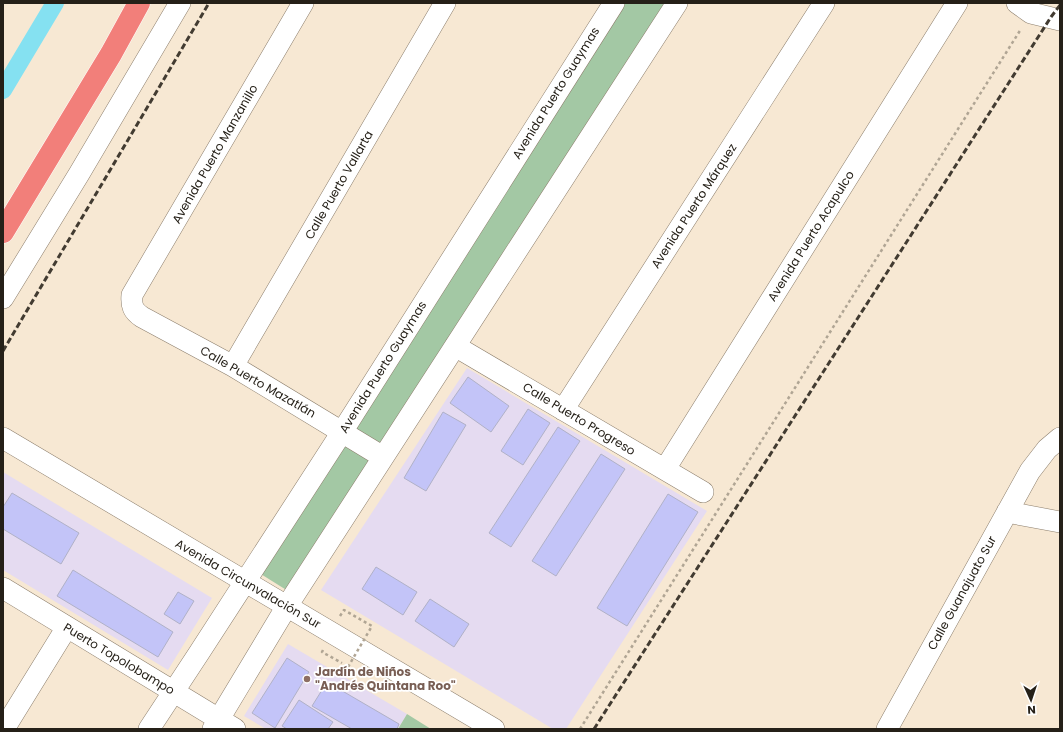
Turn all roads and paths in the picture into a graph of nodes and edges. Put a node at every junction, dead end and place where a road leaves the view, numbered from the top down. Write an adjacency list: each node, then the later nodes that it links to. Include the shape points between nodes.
1 (139, 3): 13 (highway)
2 (180, 3): 14 (street, via 84,167)
3 (303, 3): 15 (street, Avenida Puerto Manzanillo, via 132,295)
4 (445, 3): 17 (street, Calle Puerto Vallarta)
5 (614, 3): 19 (street, Avenida Puerto Guaymas)
6 (677, 3): 16 (street)
7 (824, 3): 18 (street, Avenida Puerto Márquez)
8 (957, 3): 23 (street, Avenida Puerto Acapulco)
9 (1055, 3): 11 (street)
10 (1029, 6): 12 (street); 38 (path)
11 (1060, 10)
12 (1060, 20)
13 (3, 232)
14 (3, 298)
15 (133, 308): 17 (street, Calle Puerto Mazatlán, via 142,317)
16 (455, 346): 18 (street, Calle Puerto Progreso); 22 (street)
17 (233, 366): 19 (street, Calle Puerto Mazatlán)
18 (563, 410): 23 (street, Calle Puerto Progreso)
19 (342, 432): 22 (street, Calle Puerto Mazatlán); 27 (street, Avenida Puerto Guaymas)
20 (3, 438): 27 (street, Avenida Circunvalación Sur)
21 (1060, 438): 25 (street, Calle Guanajuato Sur, via 1039,458)
22 (383, 457): 29 (street)
23 (665, 469): 24 (street, Calle Puerto Progreso)
24 (703, 492)
25 (1007, 512): 26 (street); 39 (street, Calle Guanajuato Sur)
26 (1060, 522)
27 (245, 582): 29 (street, Avenida Circunvalación Sur); 33 (street, Avenida Puerto Guaymas)
28 (3, 588): 31 (street, Puerto Topolobampo)
29 (287, 606): 34 (street); 37 (street, Avenida Circunvalación Sur)
30 (344, 610): 32 (path, bridge, via 372,626 348,667)
31 (68, 627): 33 (street, Puerto Topolobampo); 35 (street)
32 (322, 652)
33 (174, 692): 34 (street, Puerto Topolobampo); 36 (street, Avenida Puerto Guaymas)
34 (222, 726)
35 (4, 729)
36 (149, 729)
37 (494, 729)
38 (580, 729)
39 (887, 729)

